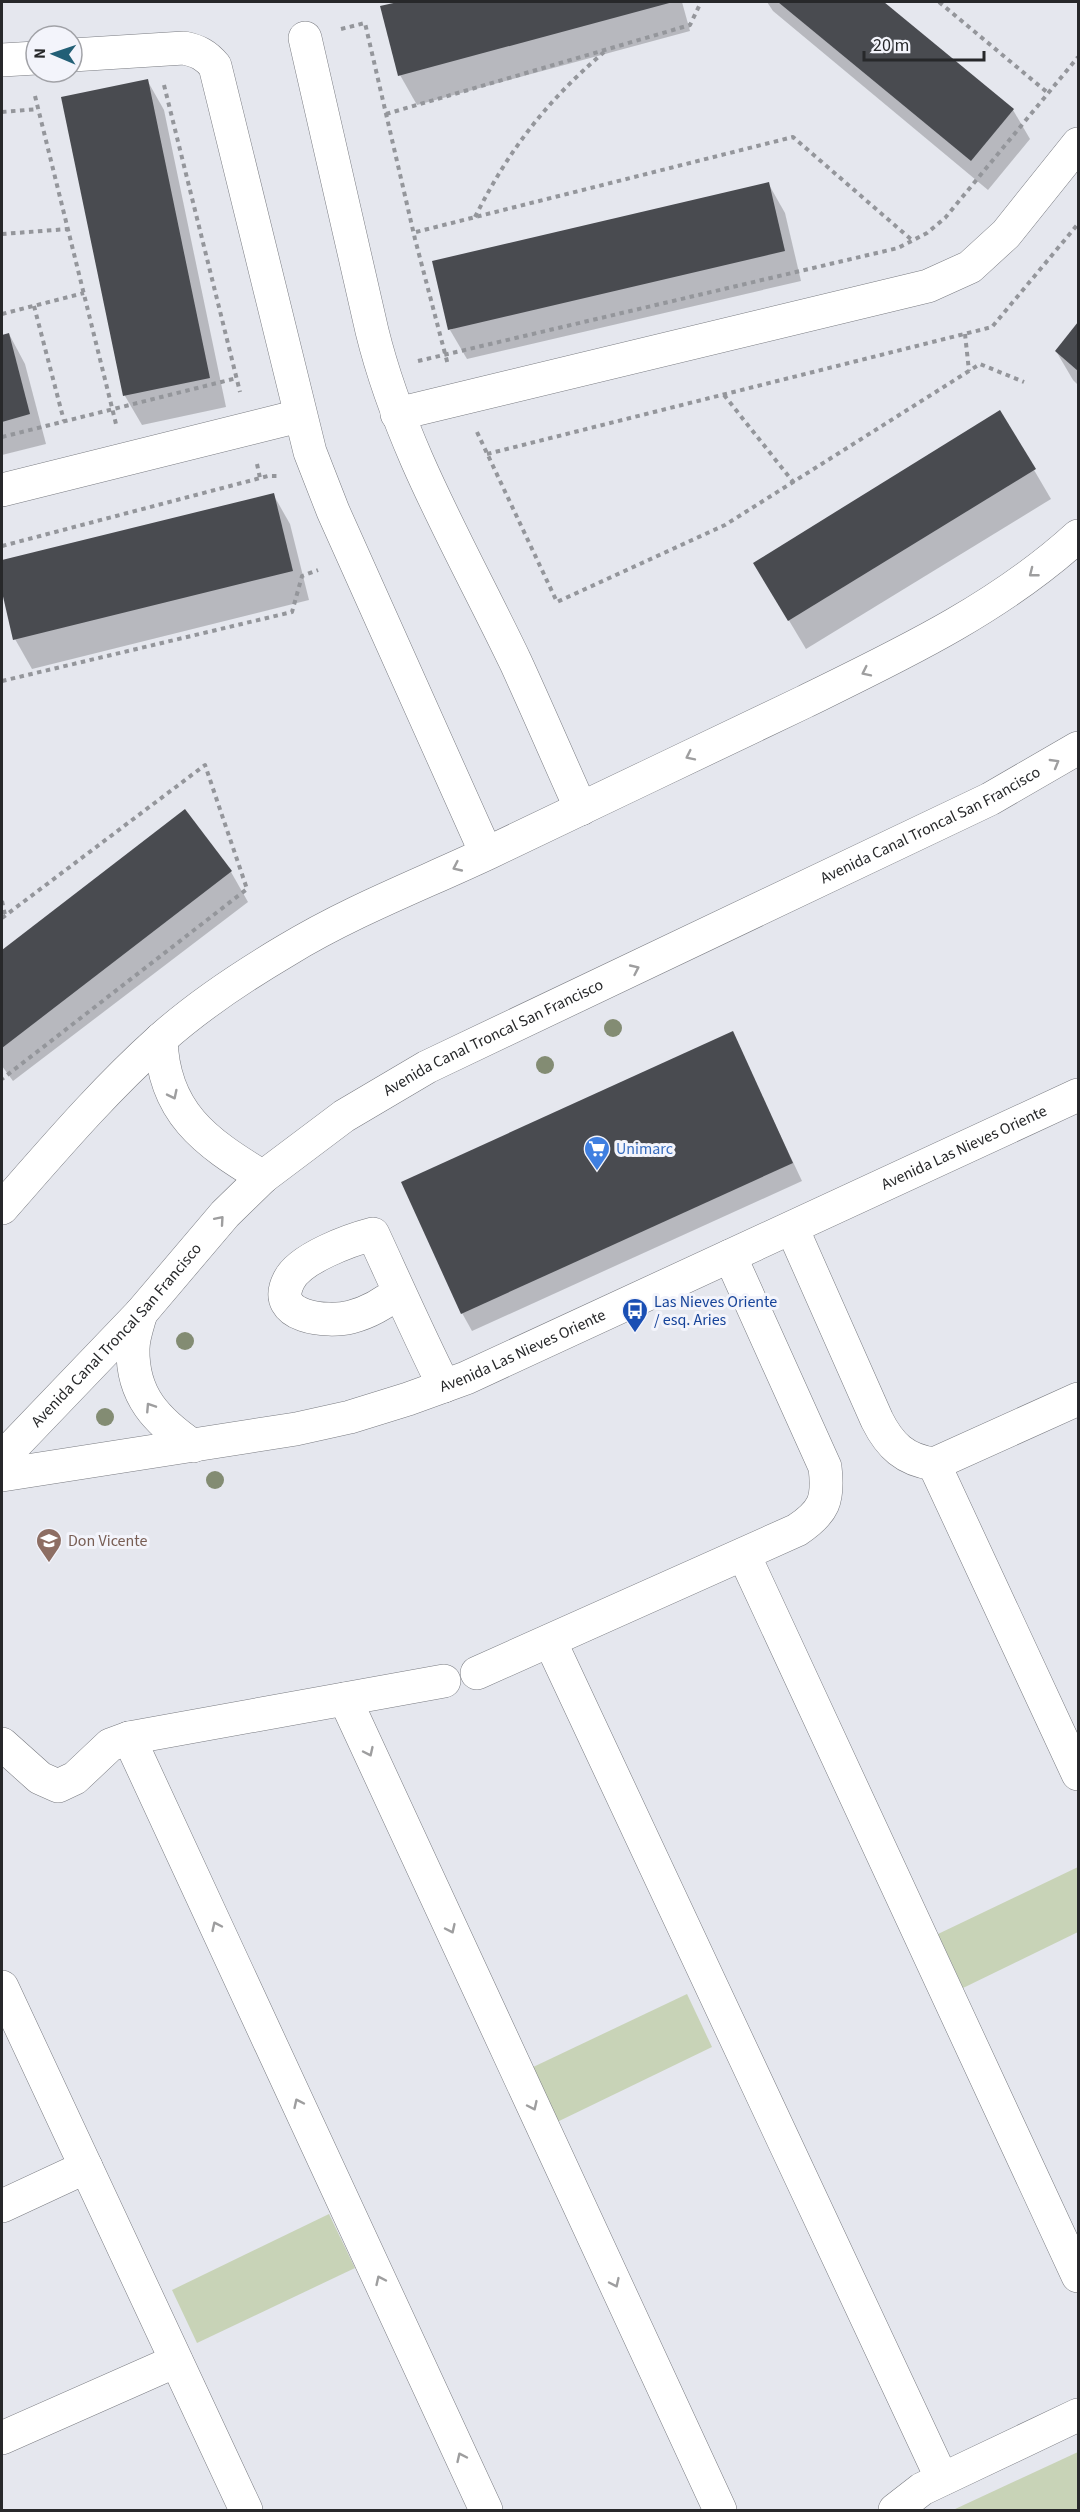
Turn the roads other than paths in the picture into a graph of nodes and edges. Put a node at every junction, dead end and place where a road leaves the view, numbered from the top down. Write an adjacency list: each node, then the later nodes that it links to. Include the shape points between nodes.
1 (305, 38): 4 (street, via 381,369)
2 (84, 54): 5 (street, via 184,48 207,56 215,66)
3 (1078, 144): 4 (street, via 1006,234 970,267 928,286)
4 (397, 414): 9 (street)
5 (299, 416): 6 (street); 10 (street, via 325,492)
6 (2, 490)
7 (1078, 536): 9 (street, one-way to 9, via 1022,581 937,636)
8 (1078, 748): 13 (street, Avenida Canal Troncal San Francisco, one-way to 8, via 344,1116 427,1068 990,799)
9 (581, 808): 10 (street)
10 (486, 853): 11 (street, one-way to 11, via 296,944 242,978)
11 (161, 1039): 13 (street, one-way to 13, via 166,1081 186,1117 234,1159); 14 (street, via 107,1091)
12 (1078, 1095): 15 (street, Avenida Las Nieves Oriente)
13 (264, 1177): 18 (street, Avenida Canal Troncal San Francisco, one-way to 13, via 225,1214)
14 (2, 1208)
15 (792, 1228): 16 (street, Avenida Las Nieves Oriente); 23 (street, via 886,1438 909,1457)
16 (730, 1256): 19 (street, Avenida Las Nieves Oriente); 25 (street, via 825,1467 827,1482 826,1498 810,1521)
17 (399, 1291): 19 (street)
18 (141, 1313): 21 (street, one-way to 18, via 164,1426 135,1382 132,1347); 22 (street, Avenida Canal Troncal San Francisco)
19 (444, 1386): 21 (street, Avenida Las Nieves Oriente, via 350,1417)
20 (1078, 1399): 23 (street)
21 (192, 1446): 24 (street, Avenida Las Nieves Oriente)
22 (2, 1458)
23 (934, 1464): 32 (street)
24 (2, 1475)
25 (744, 1555): 26 (street); 36 (street)
26 (550, 1641): 27 (street); 40 (street)
27 (477, 1674)
28 (444, 1681): 29 (street)
29 (345, 1699): 30 (street); 43 (street, one-way to 43)
30 (129, 1738): 31 (street, via 110,1745 75,1778 58,1786 40,1778); 42 (street, one-way to 30)
31 (2, 1744)
32 (1078, 1774)
33 (2, 1987): 34 (street)
34 (86, 2167): 35 (street); 37 (street)
35 (2, 2206)
36 (1078, 2276)
37 (176, 2361): 39 (street); 41 (street)
38 (1078, 2415): 40 (street)
39 (2, 2438)
40 (942, 2479): 44 (street)
41 (246, 2511)
42 (486, 2511)
43 (720, 2511)
44 (895, 2511)

